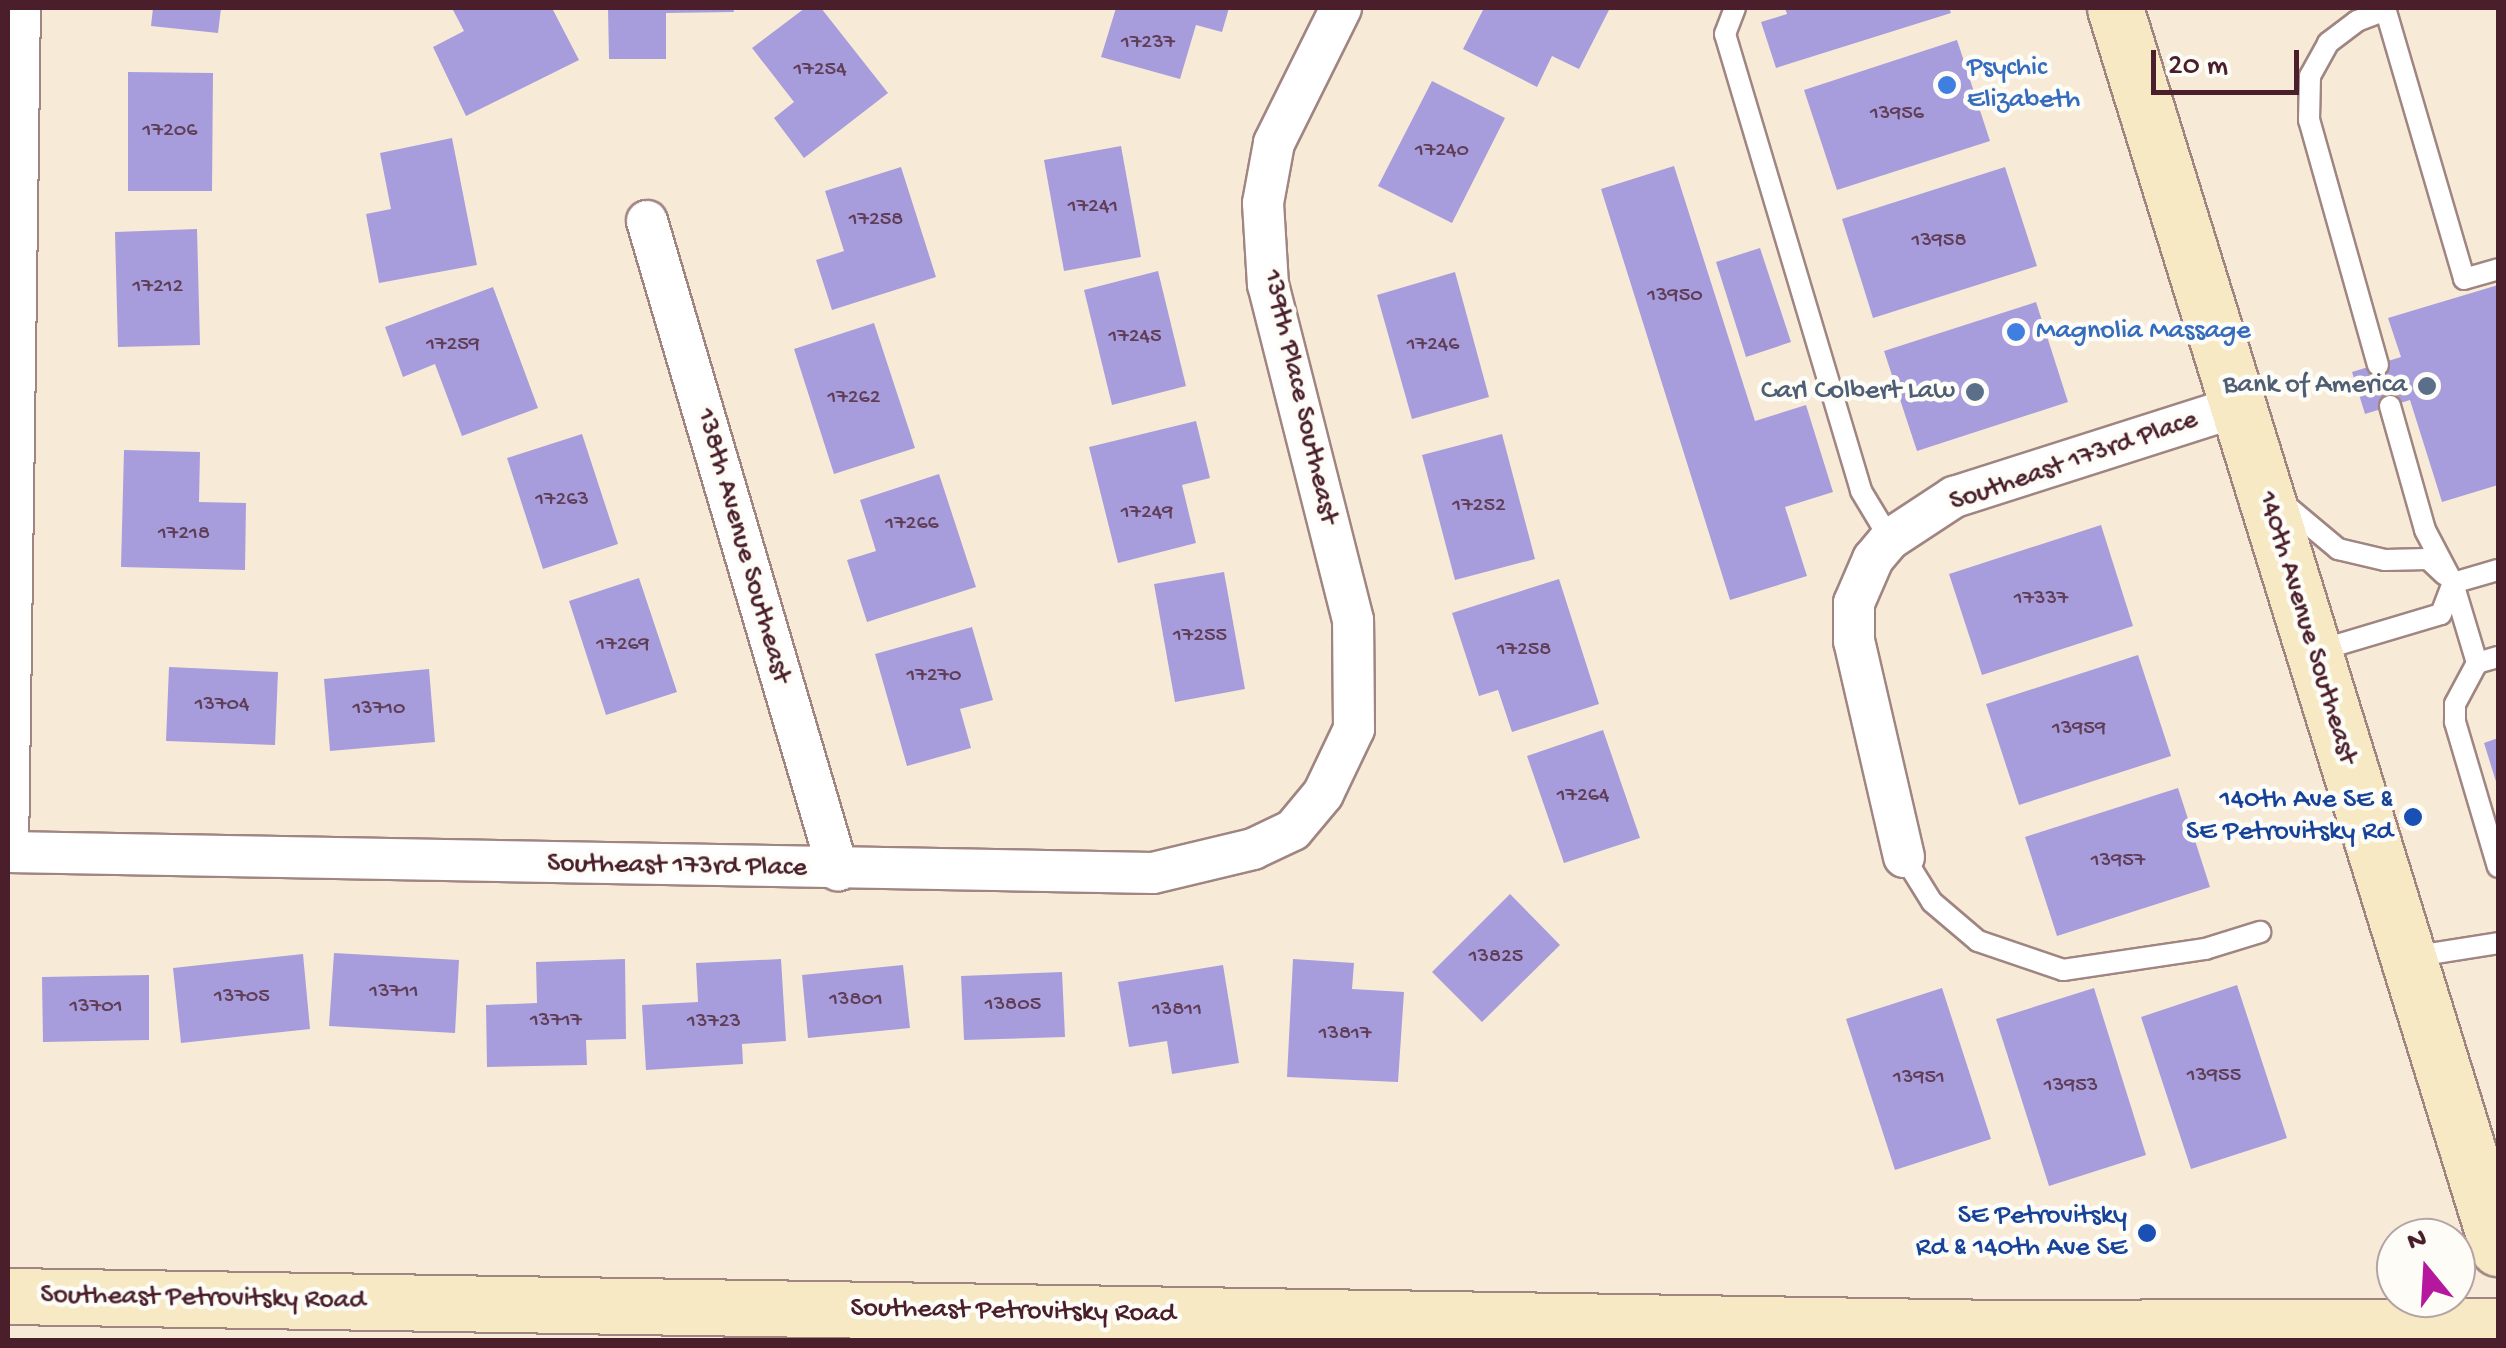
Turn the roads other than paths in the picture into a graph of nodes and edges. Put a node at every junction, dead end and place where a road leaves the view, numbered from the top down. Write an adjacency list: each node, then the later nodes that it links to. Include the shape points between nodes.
1 (20, 8): 19 (street)
2 (1341, 8): 18 (street, 139th Place Southeast, via 1274,142 1263,203 1268,285 1353,620 1354,729)
3 (1735, 8): 12 (lane, via 1725,34 1860,491)
4 (2114, 8): 9 (main road, 140th Avenue Southeast)
5 (2385, 9): 7 (lane, via 2464,279); 8 (lane, via 2328,43 2310,76 2309,120)
6 (647, 221): 22 (street, 138th Avenue Southeast)
7 (2498, 269)
8 (2378, 365)
9 (2240, 406): 11 (main road, 140th Avenue Southeast); 12 (street, Southeast 173rd Place, via 1954,496)
10 (2390, 406): 14 (lane, via 2425,530)
11 (2262, 486): 14 (lane, via 2338,549 2385,560 2428,558); 15 (main road, 140th Avenue Southeast)
12 (1890, 539): 20 (street, Southeast 173rd Place, via 1854,603 1854,641)
13 (2498, 570): 14 (lane)
14 (2454, 583): 15 (lane, via 2442,614); 17 (lane)
15 (2313, 653): 25 (main road, 140th Avenue Southeast)
16 (2498, 657): 17 (lane)
17 (2477, 663): 21 (lane, via 2455,704 2455,722)
18 (1323, 794): 22 (street, Southeast 173rd Place, via 1293,830 1266,843 1153,873)
19 (8, 852): 22 (street, Southeast 173rd Place)
20 (1904, 857): 23 (lane, via 1932,902 1978,940 2063,970 2205,948)
21 (2498, 867)
22 (838, 870)
23 (2260, 932)
24 (2498, 943): 25 (lane)
25 (2408, 958): 26 (main road, 140th Avenue Southeast)
26 (2498, 1248)
27 (8, 1296): 29 (main road, Southeast Petrovitsky Road, via 752,1316)
28 (2498, 1326): 29 (main road, Southeast Petrovitsky Road)
29 (2001, 1334)

